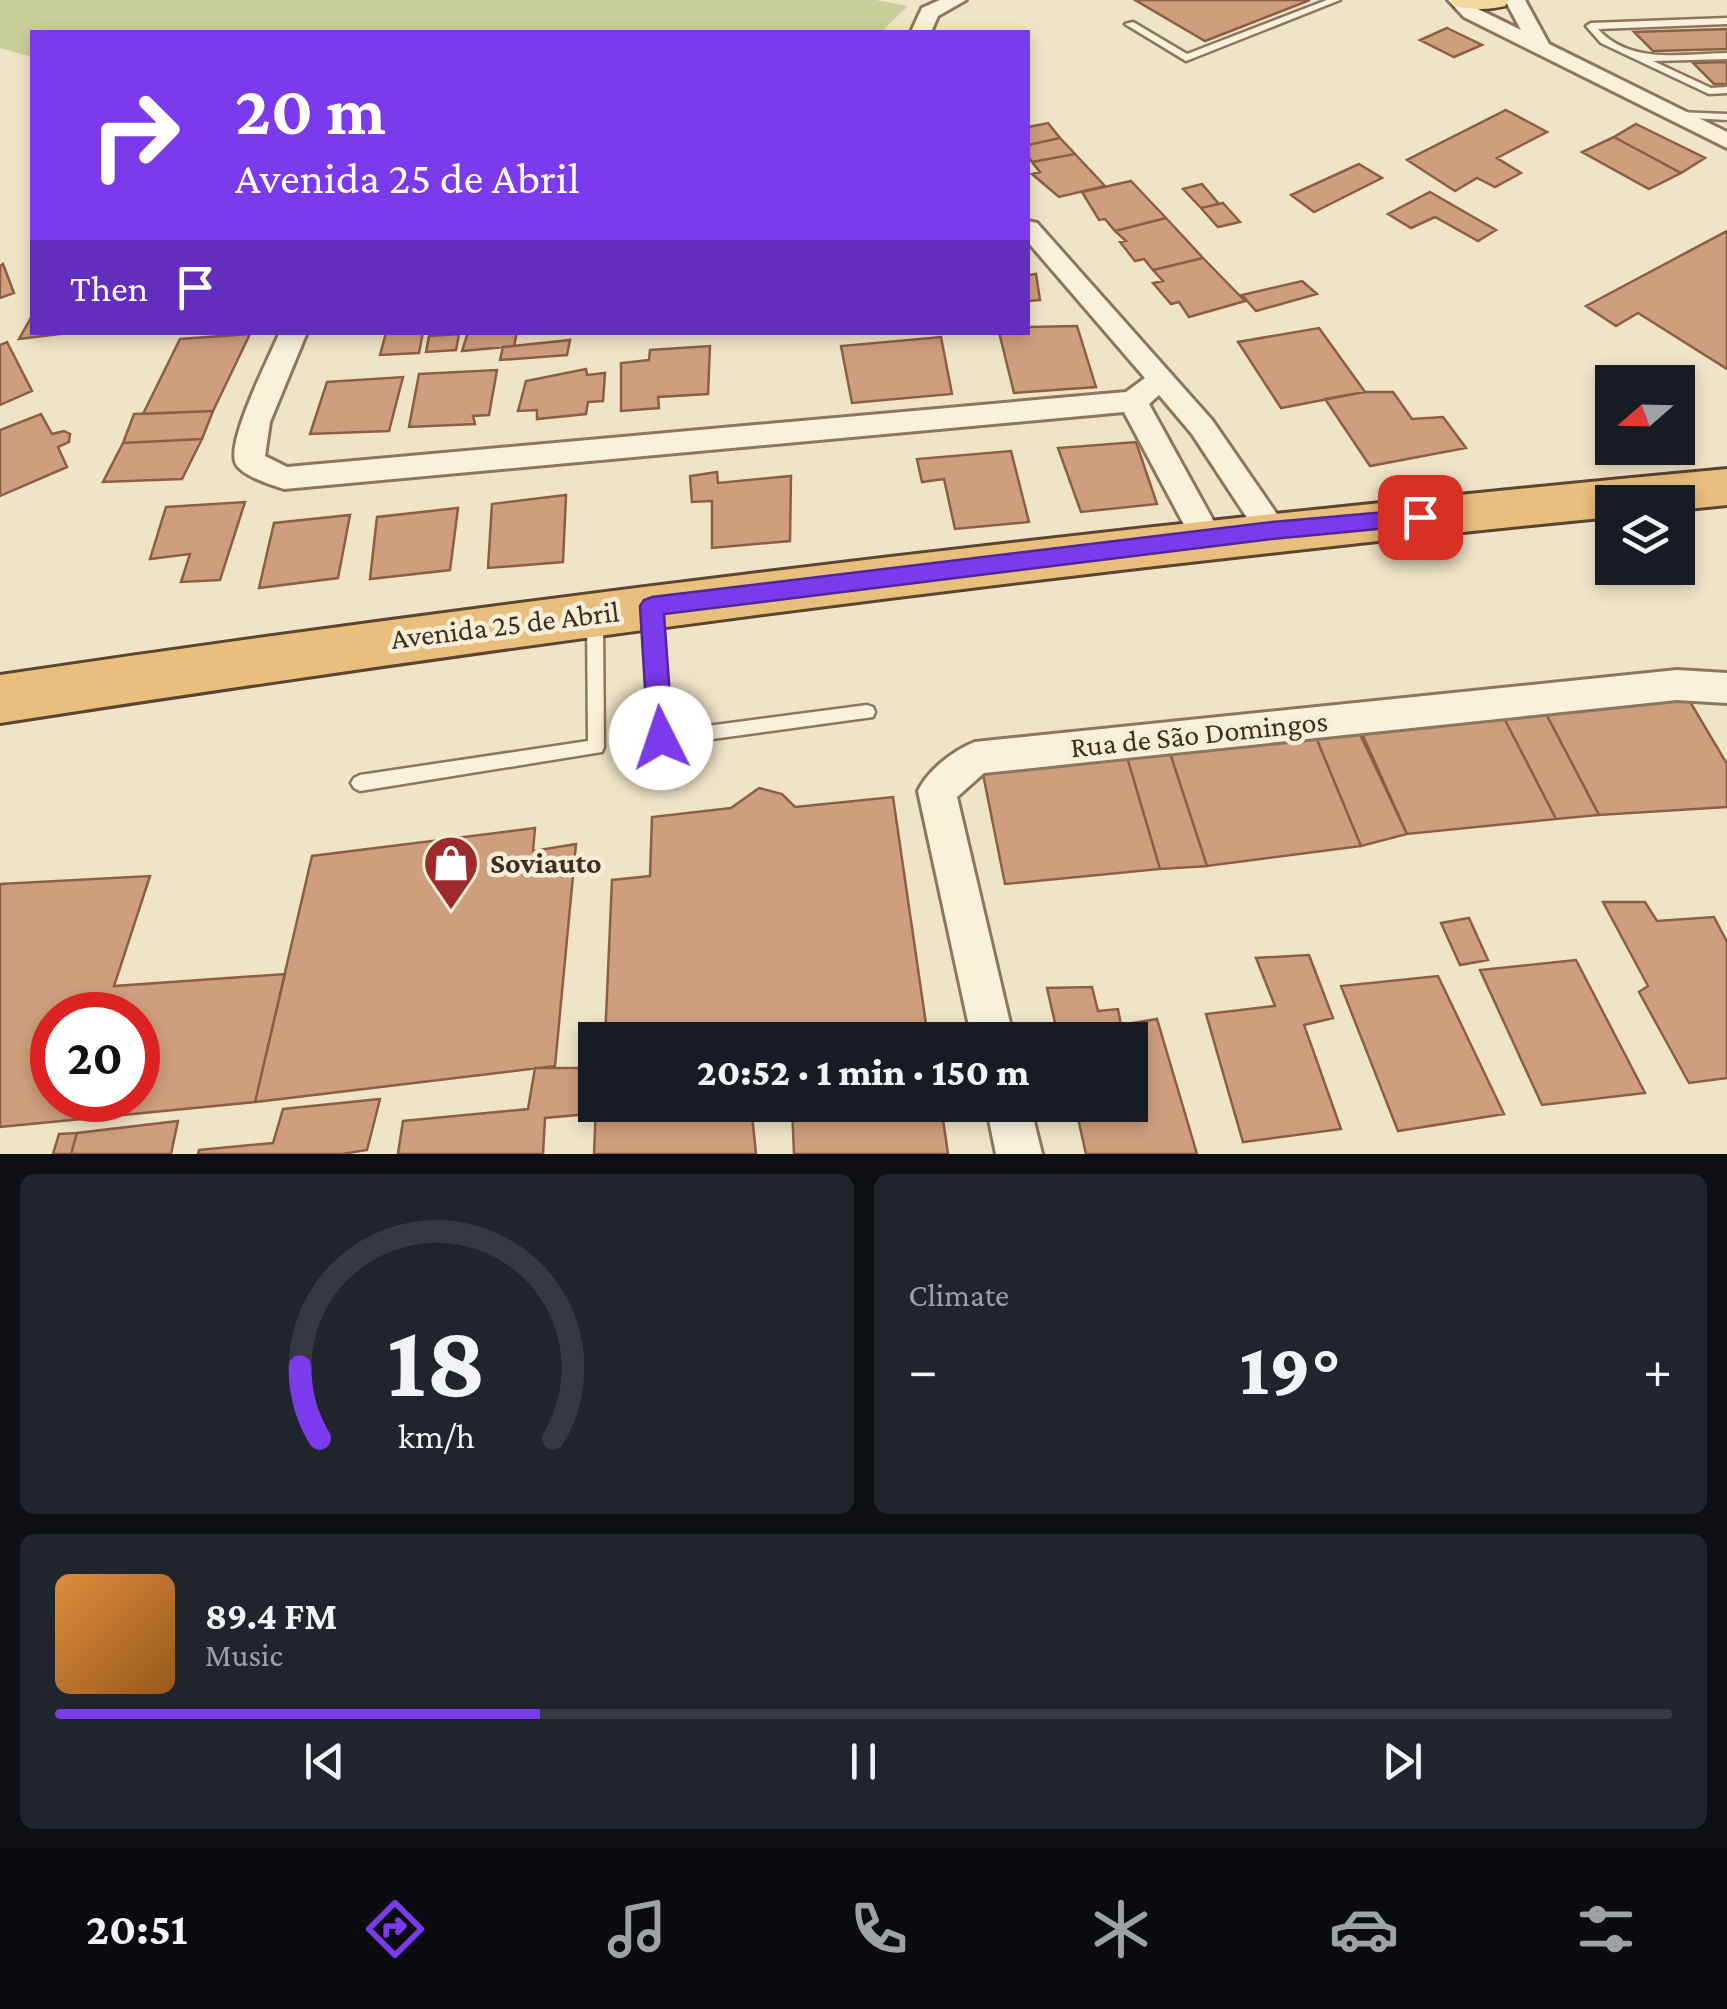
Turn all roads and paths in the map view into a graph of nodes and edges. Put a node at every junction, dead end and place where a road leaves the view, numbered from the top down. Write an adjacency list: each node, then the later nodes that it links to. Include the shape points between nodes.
1 (956, 0): 8 (street, via 929,12)
2 (1335, 0): 7 (lane, via 1186,58)
3 (1462, 0): 4 (main road); 9 (street, via 1471,13)
4 (1494, 0)
5 (1516, 0): 9 (street)
6 (1727, 21): 11 (lane, via 1591,26 1604,41)
7 (1130, 24)
8 (922, 30)
9 (1541, 49): 13 (street)
10 (1727, 56): 11 (lane)
11 (1641, 58): 12 (lane, via 1709,91)
12 (1727, 90)
13 (1676, 115): 14 (lane); 15 (street)
14 (1727, 117)
15 (1727, 141)
16 (1030, 230): 18 (street)
17 (293, 335): 19 (street, via 255,422 249,461 284,478)
18 (1162, 379): 19 (street); 21 (street)
19 (1133, 401): 22 (street)
20 (1727, 487): 21 (highway, Avenida 25 de Abril)
21 (1272, 531): 22 (highway, Avenida 25 de Abril)
22 (1208, 540): 23 (highway, Avenida 25 de Abril)
23 (652, 606): 24 (highway, Avenida 25 de Abril); 27 (lane, via 661,738)
24 (595, 614): 26 (highway, Avenida 25 de Abril); 28 (lane, via 596,747)
25 (1727, 688): 29 (street, Rua de São Domingos, via 1677,685 975,758 937,791)
26 (0, 699)
27 (867, 712)
28 (360, 782)
29 (989, 1022)
30 (1012, 1122): 31 (street)
31 (1019, 1154)

